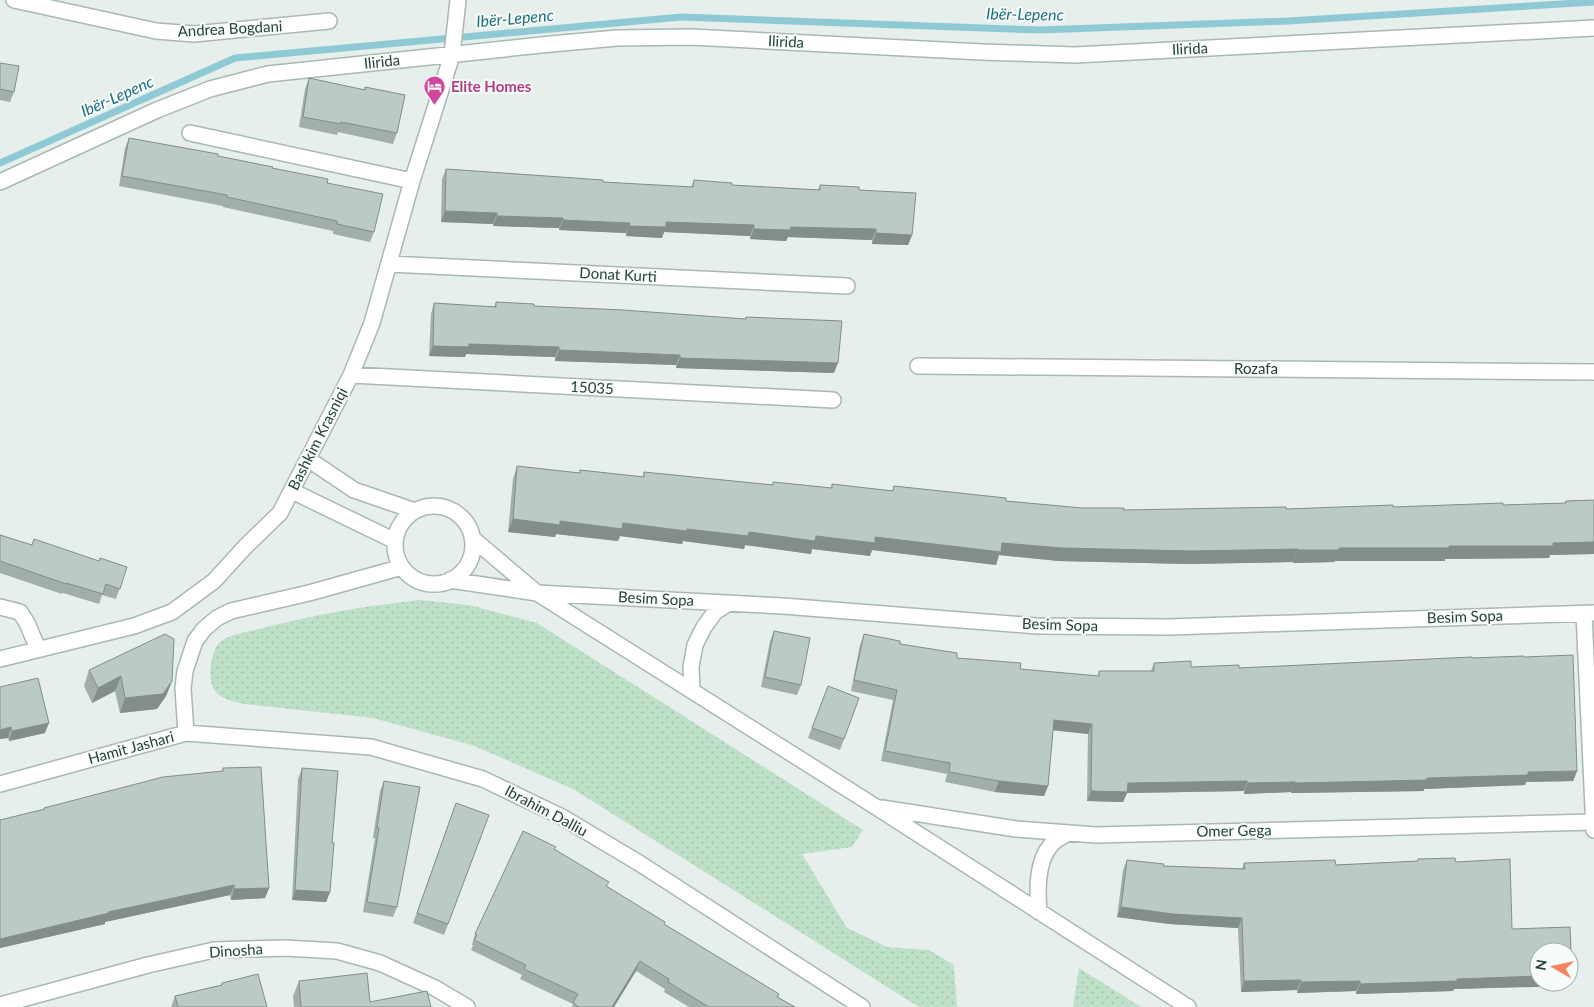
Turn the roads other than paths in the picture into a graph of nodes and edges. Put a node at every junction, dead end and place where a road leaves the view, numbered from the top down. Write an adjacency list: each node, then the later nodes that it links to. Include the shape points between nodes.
1 (14, 0): 3 (street, Andrea Bogdani, via 156,31 184,33)
2 (458, 0): 5 (street, Bashkim Krasniqi)
3 (329, 21)
4 (1594, 28): 5 (street, Ilirida, via 1074,54 691,37 617,38)
5 (452, 55): 7 (street, Bashkim Krasniqi); 8 (street, Ilirida, via 268,74 210,89)
6 (190, 133): 7 (street)
7 (412, 181): 9 (street, Bashkim Krasniqi)
8 (0, 182)
9 (389, 264): 10 (street, Donat Kurti); 13 (street, Bashkim Krasniqi, via 372,323)
10 (847, 286)
11 (918, 366): 12 (street, Rozafa)
12 (1594, 372)
13 (351, 375): 14 (street, 15035); 15 (street, Bashkim Krasniqi)
14 (833, 400)
15 (308, 459): 16 (street, Bashkim Krasniqi); 17 (street, via 354,490)
16 (292, 491): 19 (street); 26 (street, Bashkim Krasniqi, via 280,512 214,581 172,612 134,626)
17 (415, 511): 18 (street, Besim Sopa, via 426,506 451,510 465,521); 19 (street, via 398,528)
18 (472, 538): 21 (street, via 469,562); 22 (street, Besim Sopa)
19 (395, 541): 20 (street)
20 (402, 567): 21 (street, Besim Sopa, via 424,582 437,584); 29 (street, Hamit Jashari, via 231,611 217,618 195,641 185,671)
21 (450, 580): 22 (street, Besim Sopa)
22 (537, 593): 23 (street, Besim Sopa); 28 (street, Besim Sopa)
23 (730, 603): 25 (street, Besim Sopa, via 1027,625 1169,627); 28 (street, via 715,612 695,645 691,667)
24 (0, 607): 26 (street, via 20,612)
25 (1589, 613): 32 (street, Besim Sopa)
26 (38, 649): 27 (street, Bashkim Krasniqi)
27 (0, 658)
28 (692, 690): 31 (street, Besim Sopa)
29 (186, 733): 30 (street, Hamit Jashari); 38 (street, Ibrahim Dalliu, via 371,747 483,779 562,817 639,863)
30 (0, 784)
31 (876, 806): 34 (street, Omer Gega, via 1016,829); 35 (street, Besim Sopa)
32 (1594, 822): 33 (street, Besim Sopa); 34 (street, Omer Gega, via 1096,835)
33 (1594, 830)
34 (1068, 833): 35 (street, via 1054,842 1044,858 1037,893)
35 (1039, 912): 39 (street, Besim Sopa)
36 (0, 1005): 37 (street, Dinosha, via 214,950 285,948 337,951 380,963 435,988)
37 (466, 1007)
38 (862, 1007)
39 (1188, 1007)

